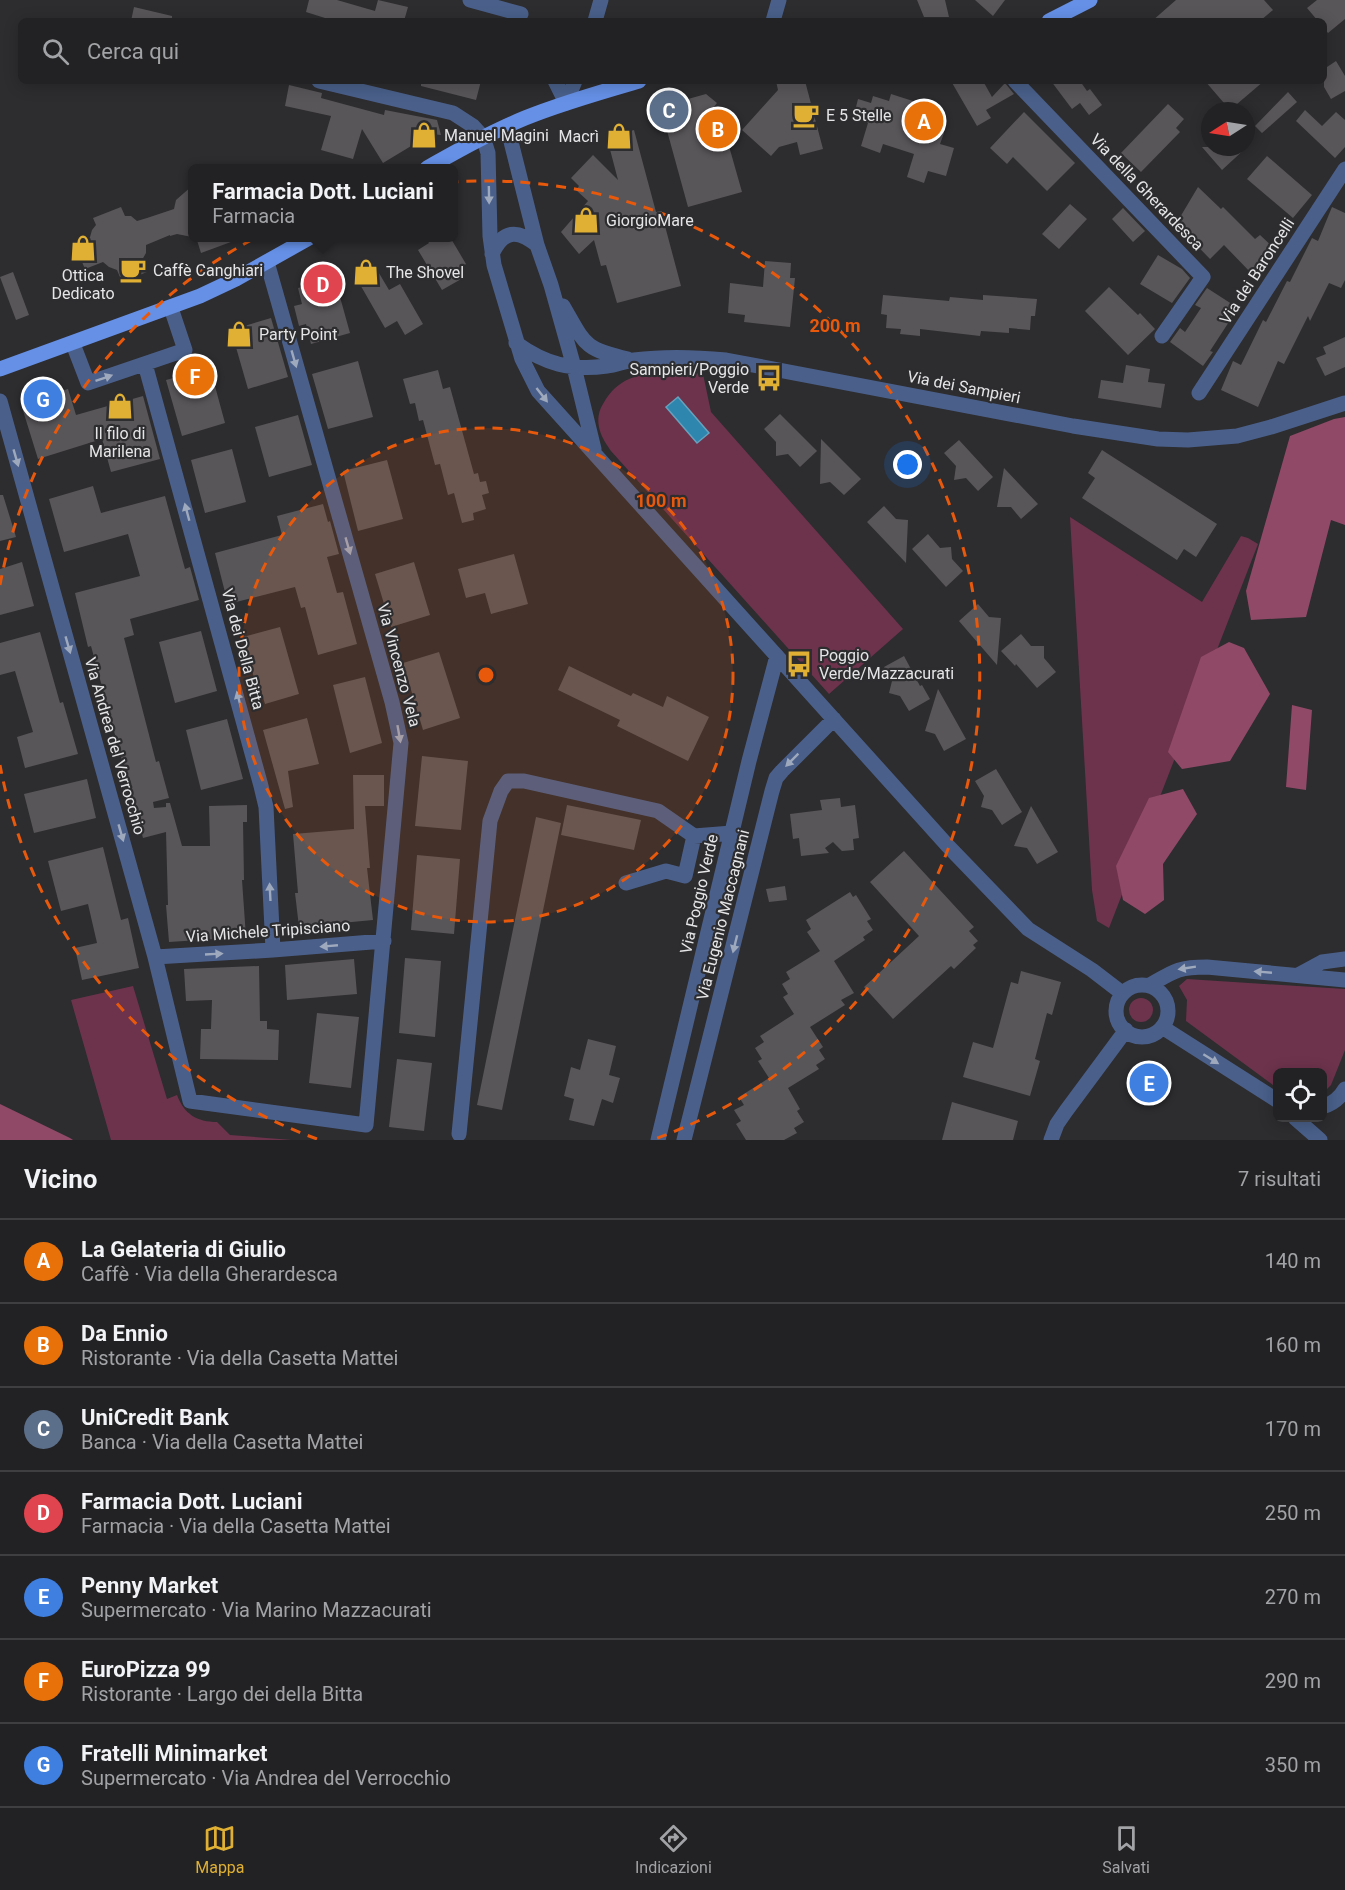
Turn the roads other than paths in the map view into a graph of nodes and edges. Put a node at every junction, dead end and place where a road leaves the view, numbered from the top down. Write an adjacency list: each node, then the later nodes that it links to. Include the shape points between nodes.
1 (470, 0): 5 (street)
2 (601, 0): 6 (street)
3 (778, 0): 7 (street)
4 (1090, 0): 8 (main road)
5 (524, 12)
6 (596, 18)
7 (774, 18)
8 (1055, 18)
9 (332, 84): 16 (street, via 453,113)
10 (556, 84): 14 (street)
11 (574, 84): 14 (street)
12 (629, 84): 14 (main road)
13 (1019, 84): 25 (street, Via della Gherardesca, via 1203,277)
14 (566, 103): 15 (main road)
15 (507, 126): 16 (main road); 20 (street)
16 (483, 137): 17 (main road); 21 (street, one-way to 21, via 489,159)
17 (434, 164)
18 (1345, 169): 32 (street, Via dei Baroncelli)
19 (301, 242): 22 (main road)
20 (537, 245): 21 (street, via 522,236 508,235 498,241); 23 (street)
21 (492, 254): 26 (street)
22 (267, 262): 24 (main road); 41 (street, Via Vincenzo Vela, one-way to 41, via 400,735)
23 (551, 285): 28 (street, via 587,345); 30 (street)
24 (171, 308): 27 (main road); 29 (street, via 185,350)
25 (1162, 336)
26 (516, 343): 30 (street, via 542,359); 35 (street, one-way to 35, via 538,391)
27 (73, 344): 29 (street, one-way to 29, via 88,383); 31 (main road)
28 (631, 360): 30 (street, Via dei Sampieri, via 608,366); 34 (street, Via dei Sampieri, via 726,360 1158,439 1237,436)
29 (145, 364): 42 (street, Via dei Della Bitta, one-way to 29, via 266,807)
30 (574, 367): 35 (street)
31 (0, 369)
32 (1198, 393)
33 (0, 401): 43 (street, Via Andrea del Verrocchio, one-way to 43)
34 (1345, 404)
35 (594, 452): 36 (street)
36 (777, 656): 37 (street); 38 (street, Via Poggio Verde)
37 (834, 719): 48 (street, via 1023,924); 58 (street, Via Eugenio Maccagnani, one-way to 58, via 776,778)
38 (732, 833): 39 (street); 57 (street, Via Poggio Verde)
39 (694, 836): 40 (street, via 685,876 666,872); 56 (street, via 658,812 524,781 508,781 490,821)
40 (626, 883)
41 (384, 941): 42 (street, Via Michele Tripisciano, one-way to 42); 53 (street, Via Vincenzo Vela, via 366,1125)
42 (273, 950): 43 (street, Via Michele Tripisciano, one-way to 42)
43 (156, 957): 53 (street, Via Andrea del Verrocchio)
44 (1345, 959): 45 (street, via 1322,962)
45 (1298, 975): 46 (street); 47 (street, one-way to 47, via 1186,967)
46 (1341, 980)
47 (1150, 985): 48 (street, via 1138,984); 49 (street, via 1166,1004)
48 (1122, 993): 50 (street, via 1116,1013)
49 (1162, 1027): 50 (street, via 1144,1036); 52 (street, one-way to 52)
50 (1126, 1030): 59 (street, via 1057,1124)
51 (1345, 1089): 54 (street)
52 (1273, 1098)
53 (190, 1101)
54 (1327, 1106)
55 (1300, 1122): 60 (street)
56 (459, 1134)
57 (658, 1140)
58 (684, 1140)
59 (1051, 1140)
60 (1320, 1140)

